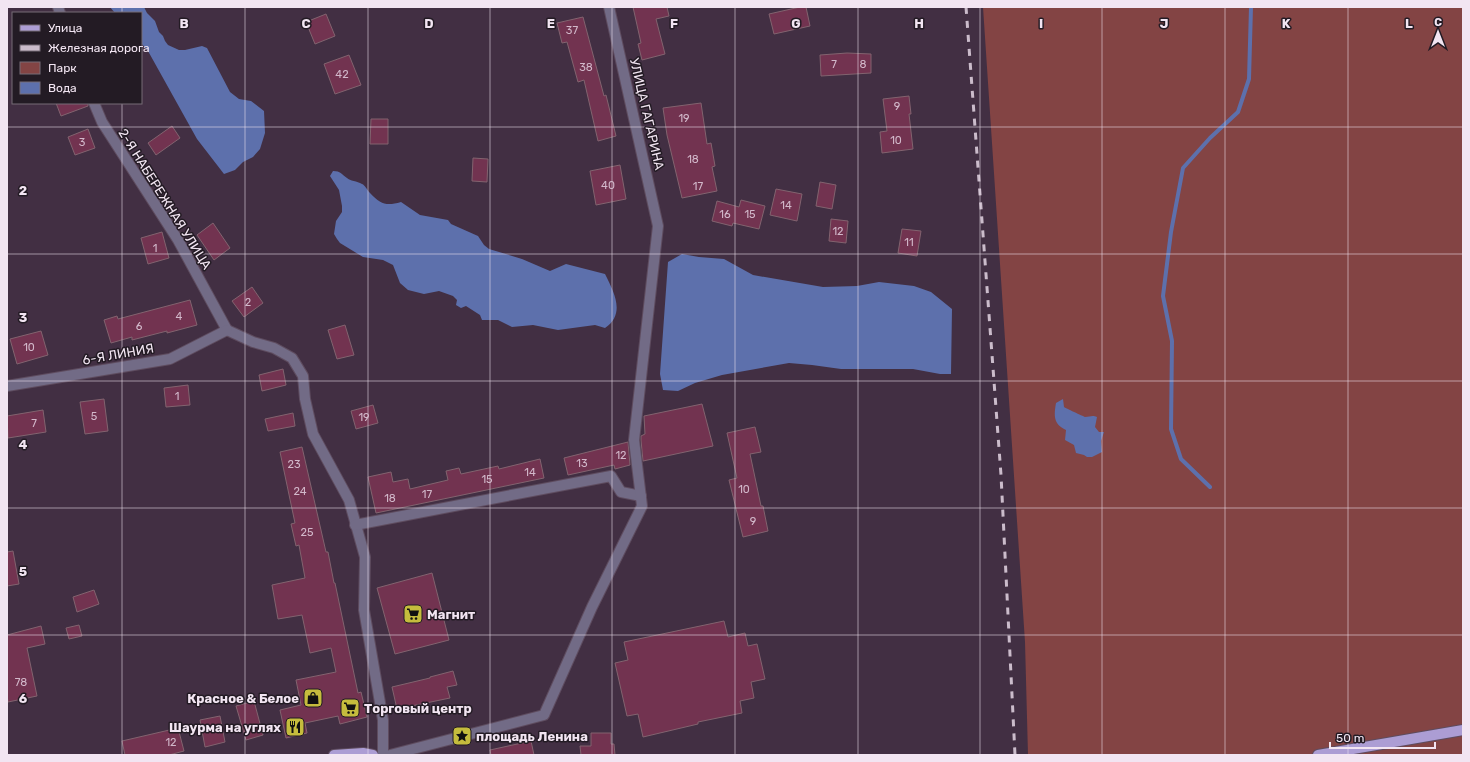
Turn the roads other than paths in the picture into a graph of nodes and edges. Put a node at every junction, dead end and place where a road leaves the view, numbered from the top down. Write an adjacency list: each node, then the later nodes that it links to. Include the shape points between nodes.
1 (610, 7): 5 (street, УЛИЦА ГАГАРИНА, via 658,226 634,440)
2 (94, 104): 3 (street, 2-Я НАБЕРЕЖНАЯ УЛИЦА, via 102,122 178,240)
3 (227, 330): 4 (street, 6-Я ЛИНИЯ, via 170,359); 6 (street, via 274,348 292,358 303,376 313,434 349,500)
4 (7, 386)
5 (641, 496): 6 (street, via 620,492 611,476); 11 (street, via 642,506 592,607 544,715)
6 (355, 525): 10 (street, via 365,557 364,610 382,720)
7 (1463, 730): 12 (main road)
8 (334, 755): 9 (main road)
9 (373, 755)
10 (383, 755)
11 (390, 755)
12 (1318, 755)

